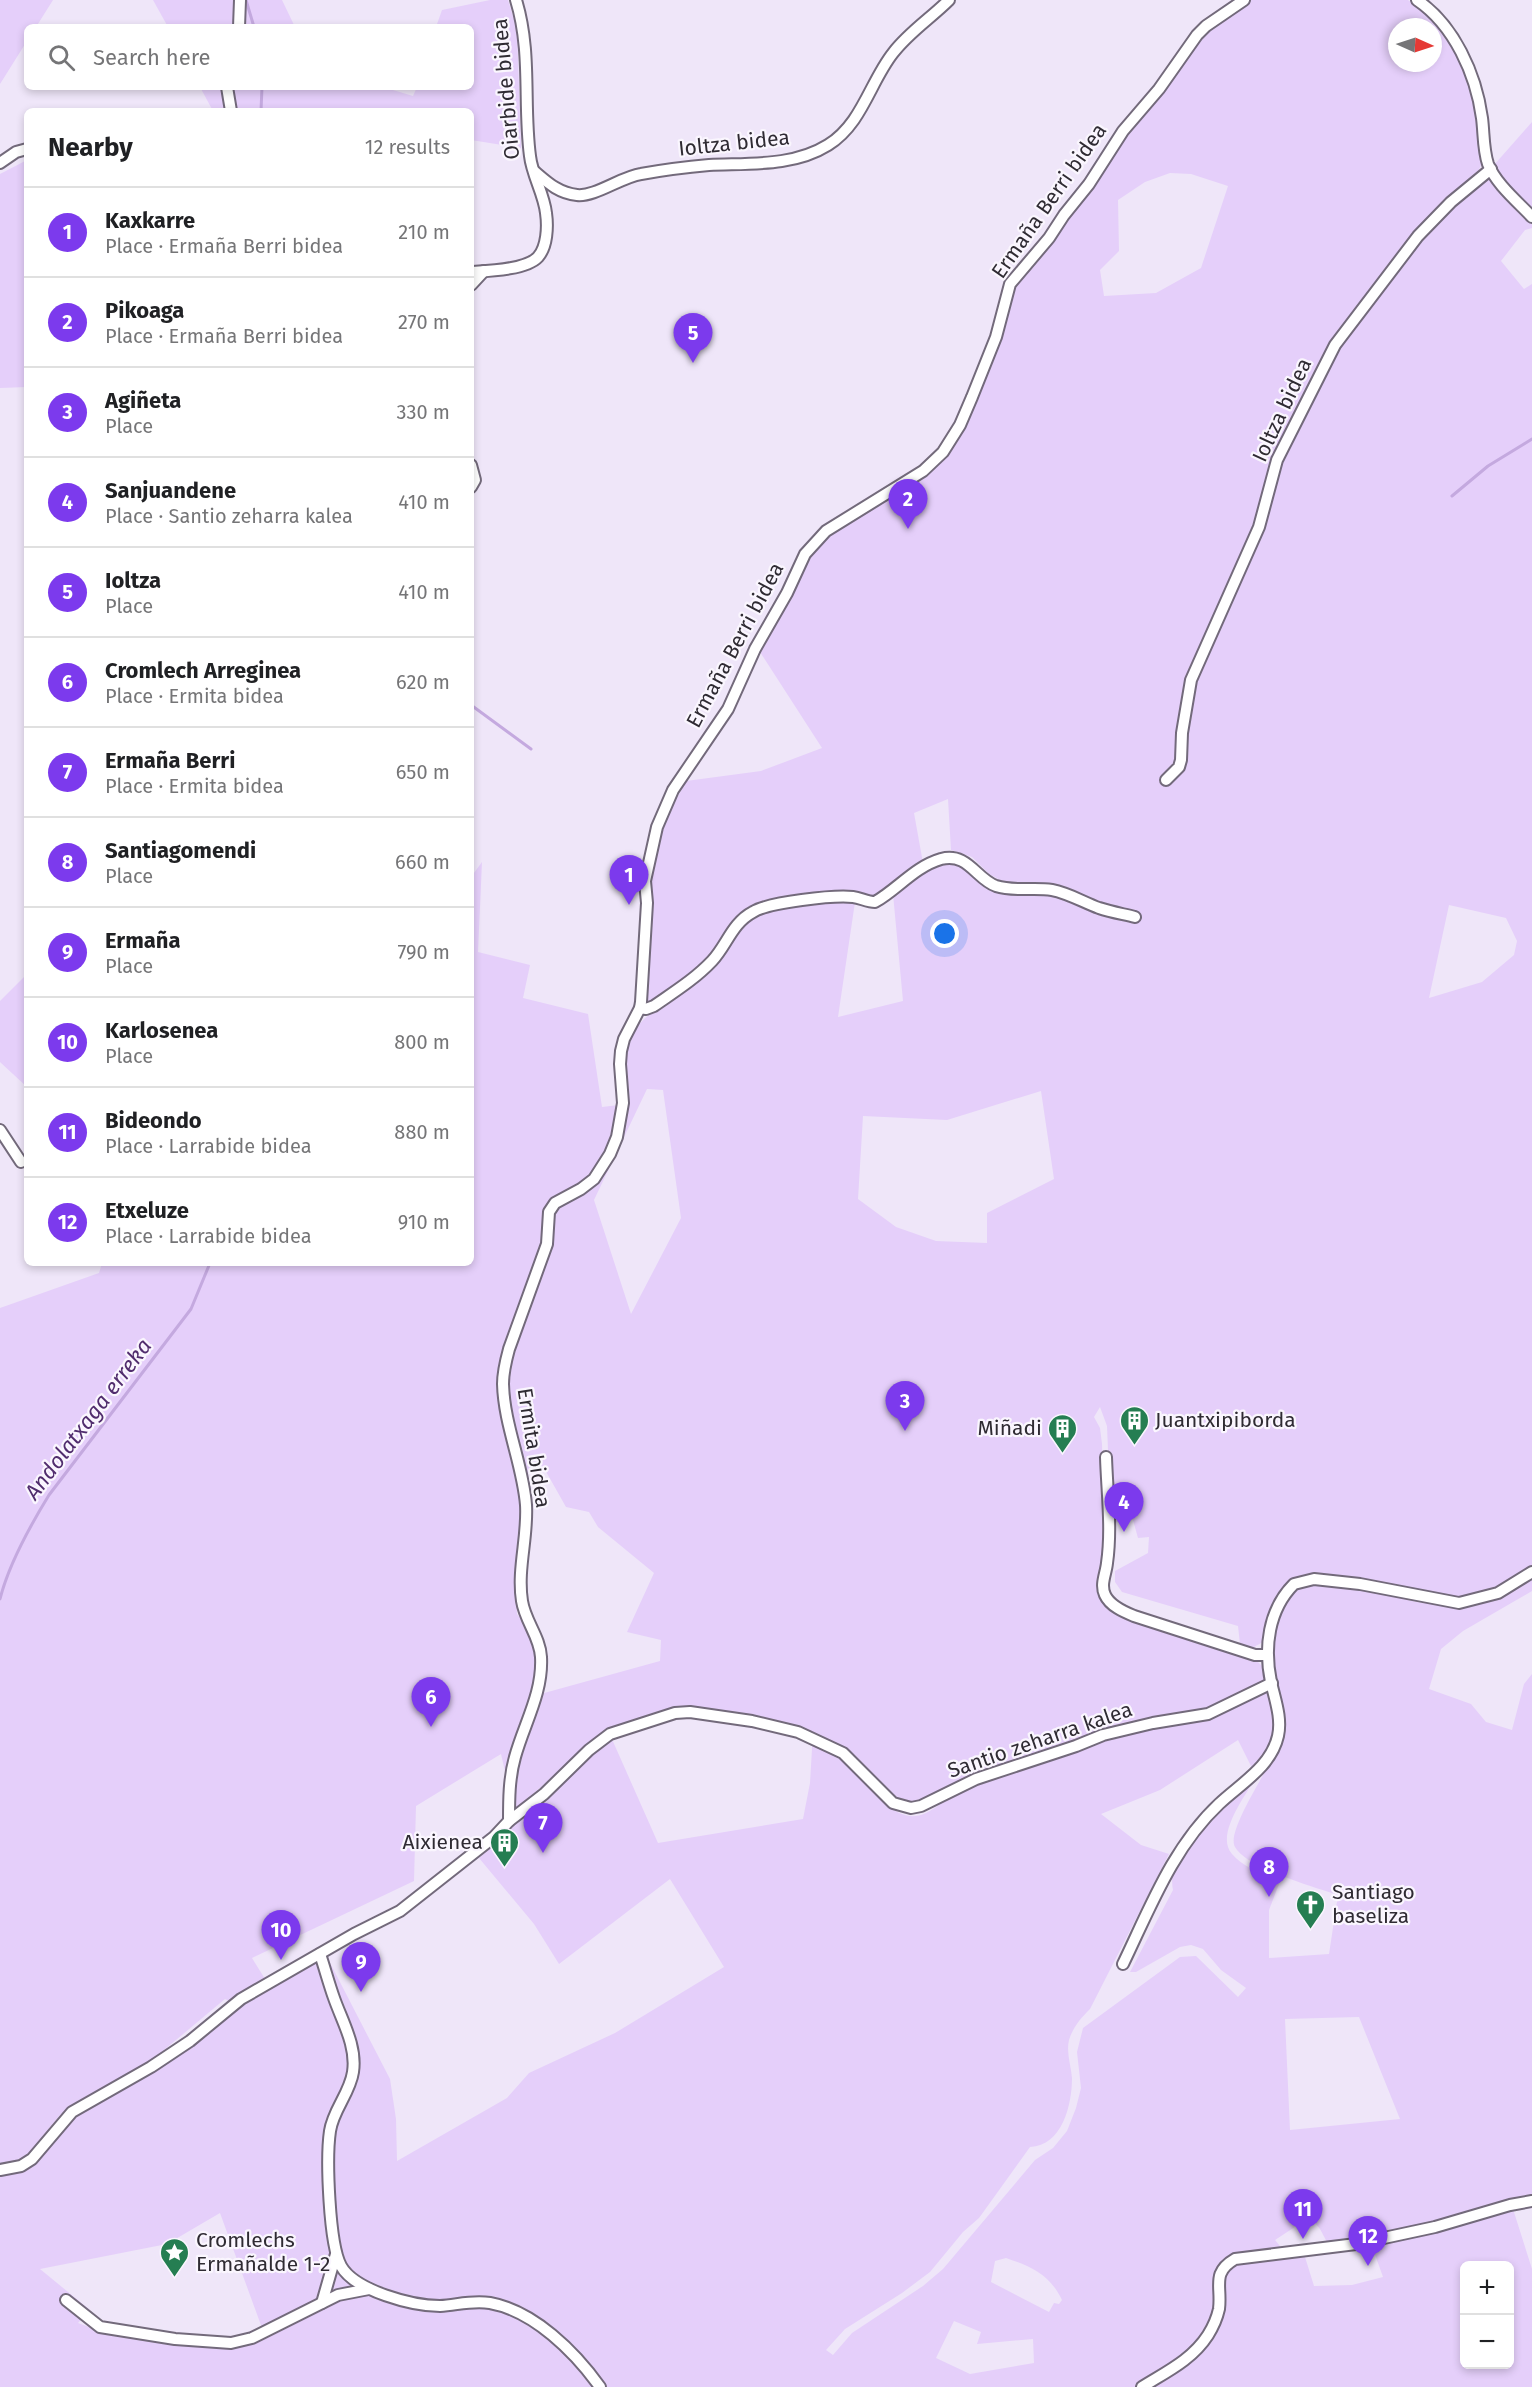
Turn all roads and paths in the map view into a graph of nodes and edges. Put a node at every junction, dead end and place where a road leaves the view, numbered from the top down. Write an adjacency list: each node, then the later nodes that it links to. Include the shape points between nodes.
1 (240, 0): 6 (street)
2 (516, 0): 12 (street, Oiarbide bidea, via 525,46)
3 (949, 0): 12 (street, Ioltza bidea, via 892,53 853,122 813,153 769,164 709,165 635,175 586,195 555,189)
4 (1244, 0): 19 (street, Ermaña Berri bidea, via 1197,35 1123,131 1049,238 1010,284 996,337 960,425 943,452 923,471 826,531 805,554 728,709 688,766 663,812 645,881)
5 (1417, 0): 11 (street, via 1448,28 1466,63 1479,100)
6 (239, 24)
7 (228, 90): 8 (street)
8 (230, 108)
9 (24, 150): 10 (street)
10 (0, 163)
11 (1491, 169): 13 (street); 17 (street, Ioltza bidea, via 1418,236 1335,345 1277,460 1259,527 1191,680 1181,760)
12 (534, 171): 14 (street, Oiarbide bidea, via 546,212 544,246 537,258 524,265)
13 (1532, 217)
14 (484, 271): 15 (street, Oiarbide bidea); 16 (street)
15 (474, 272)
16 (474, 282)
17 (1166, 780)
18 (1135, 916): 19 (street, via 1114,913 1058,891 995,886 969,864 942,859 917,870 875,902 852,897 782,902 753,911 733,928 720,951 696,976 654,1006)
19 (640, 1008): 26 (street, Ermita bidea, via 621,1052 623,1103 614,1146 594,1179 555,1203 549,1212 547,1245 505,1366 505,1403 526,1504 522,1602 539,1643 541,1662 534,1706 514,1761)
20 (0, 1130): 21 (street)
21 (21, 1161)
22 (1106, 1457): 24 (street, via 1108,1545 1102,1587 1105,1596 1134,1616)
23 (1532, 1572): 24 (street, via 1498,1593 1459,1603 1360,1584 1304,1580 1294,1584 1278,1606)
24 (1267, 1655): 25 (street)
25 (1272, 1683): 26 (street, Santio zeharra kalea, via 1208,1714 1103,1735 976,1779 911,1808 893,1803 843,1753 798,1732 752,1721 675,1713 610,1734); 28 (street, via 1279,1722 1271,1754 1256,1773 1194,1828)
26 (509, 1821): 27 (street, via 400,1911)
27 (320, 1954): 29 (street, via 241,1999 190,2041 72,2112 27,2163); 31 (street, via 353,2058 353,2073 330,2131 329,2172)
28 (1123, 1964)
29 (0, 2170)
30 (1532, 2201): 36 (street, via 1356,2244 1234,2259 1224,2265 1219,2275 1219,2310 1208,2335 1183,2362)
31 (336, 2253): 32 (street, via 347,2274); 34 (street)
32 (369, 2289): 34 (street, via 338,2295); 35 (street, via 425,2304 471,2301 506,2308 531,2321 564,2347)
33 (66, 2300): 34 (street, via 100,2327 219,2343 252,2338)
34 (322, 2303)
35 (600, 2387)
36 (1142, 2387)

